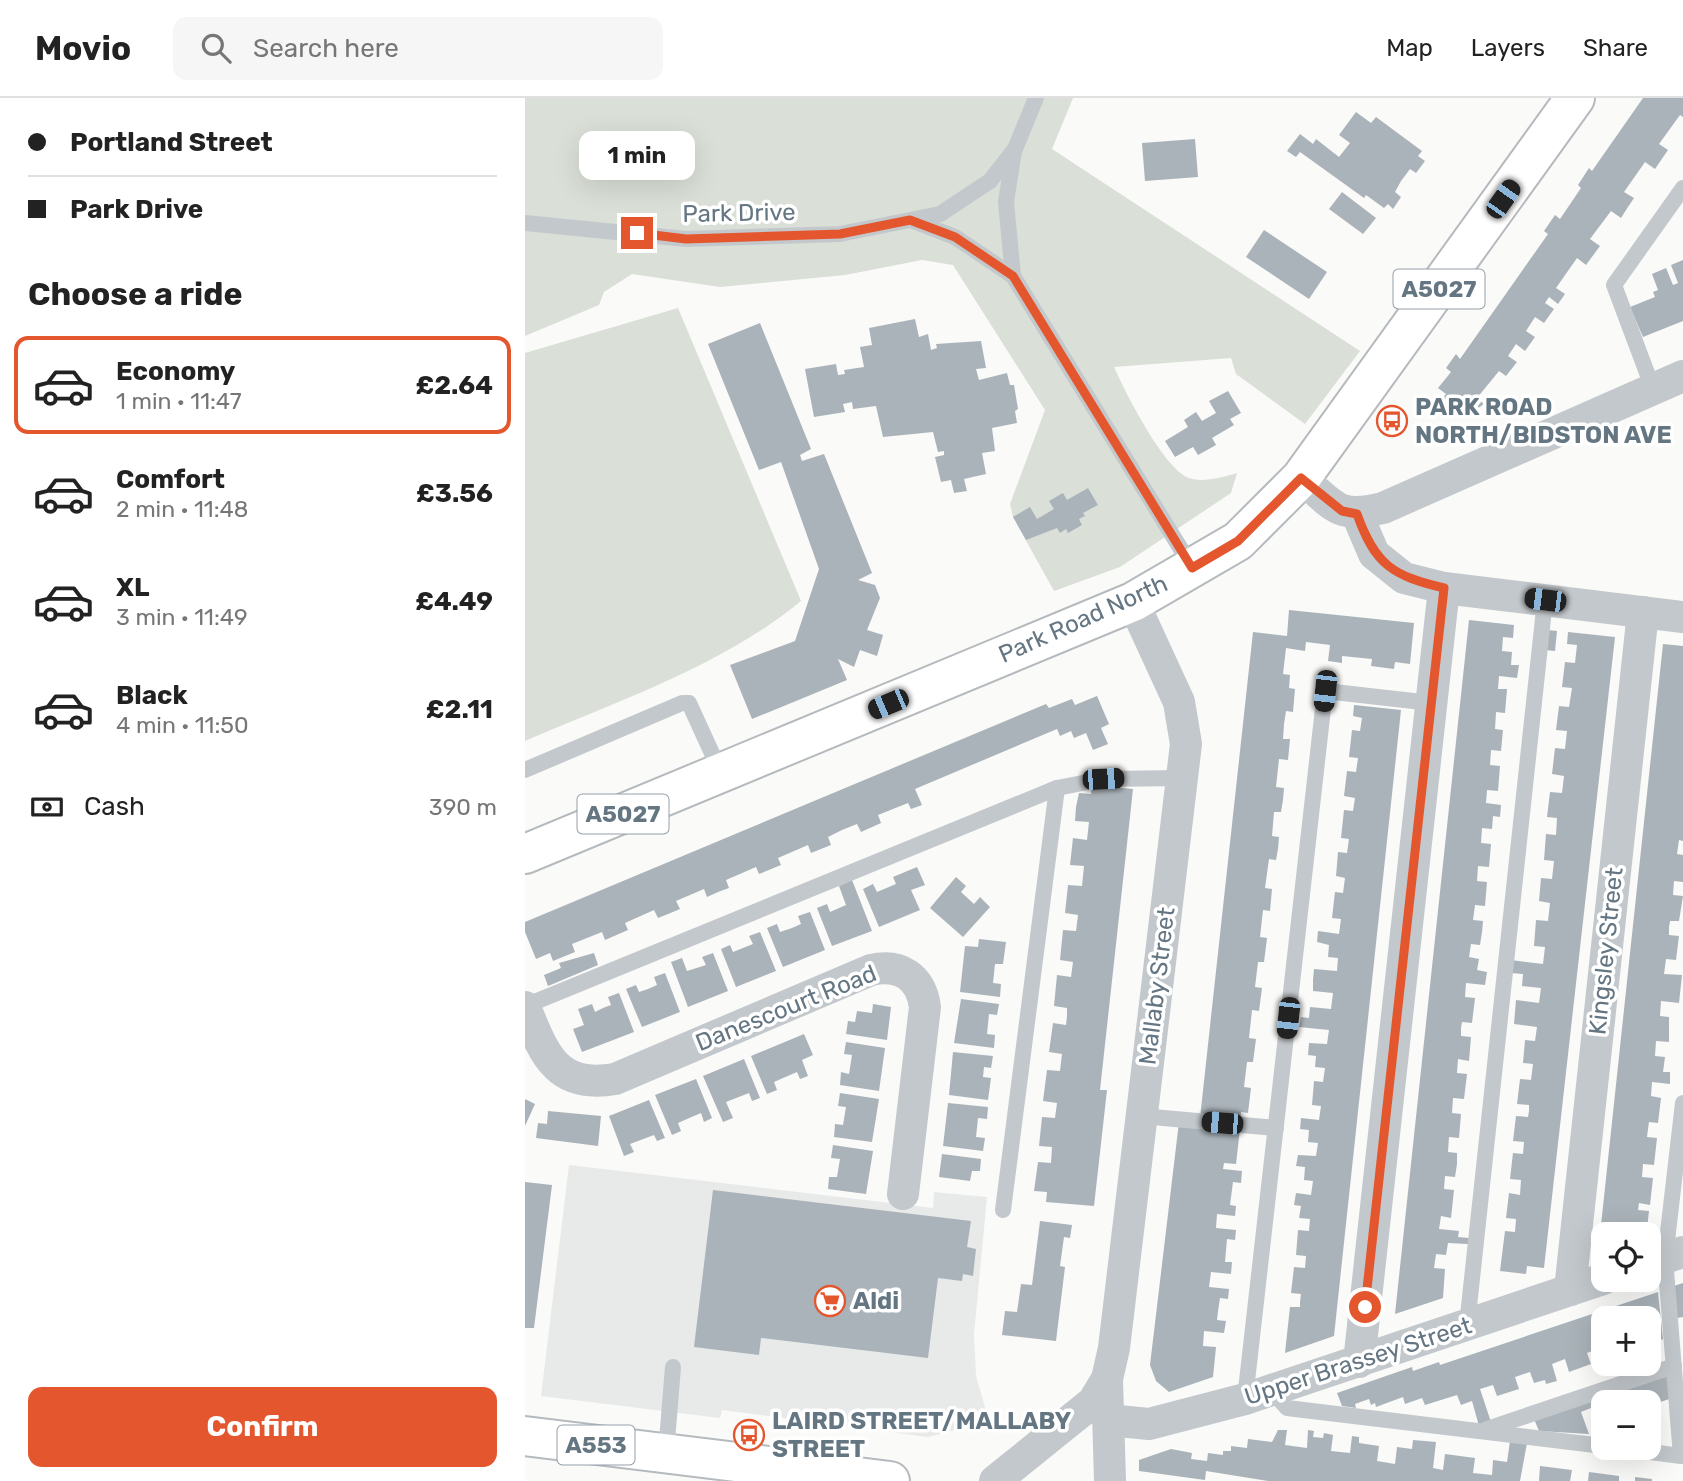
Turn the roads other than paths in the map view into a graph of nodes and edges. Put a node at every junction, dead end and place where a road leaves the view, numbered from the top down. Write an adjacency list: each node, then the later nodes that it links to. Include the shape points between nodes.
1 (1036, 98): 3 (lane, Park Drive)
2 (1575, 98): 10 (main road, Park Road North / A5027)
3 (1015, 149): 5 (lane, Park Drive, via 990,181 940,214); 7 (lane, Park Drive, via 1006,202)
4 (1683, 188): 9 (lane, via 1614,285)
5 (910, 220): 6 (lane, Park Drive, via 840,234 686,239); 7 (lane, Park Drive, via 955,237)
6 (525, 223)
7 (1013, 276): 12 (lane, Park Drive)
8 (1683, 376): 9 (street)
9 (1653, 389): 11 (street, via 1383,508)
10 (1301, 478): 11 (street, via 1342,511); 12 (main road, Park Road North / A5027, via 1238,541)
11 (1357, 514): 13 (street, via 1374,554 1404,578)
12 (1192, 568): 15 (main road, Park Road North / A5027)
13 (1444, 588): 14 (street); 18 (street)
14 (1545, 600): 16 (street); 33 (lane)
15 (1133, 602): 20 (main road, Park Road North / A5027); 21 (street, Mallaby Street, via 1179,702 1186,744)
16 (1643, 612): 17 (street); 32 (street, Kingsley Street)
17 (1683, 617)
18 (1431, 703): 27 (lane, via 1325,691); 34 (street)
19 (525, 770): 20 (lane, via 689,703)
20 (720, 773): 23 (main road, Park Road North / A5027)
21 (1182, 778): 22 (lane, via 1103,779); 26 (street, Mallaby Street)
22 (1056, 788): 24 (lane); 29 (lane)
23 (525, 854)
24 (525, 1007): 28 (street, Danescourt Road, via 548,1058 579,1081 597,1082 615,1079 871,970 884,967 908,974 918,983 925,1007)
25 (1683, 1103): 30 (lane)
26 (1141, 1116): 27 (lane); 37 (street, Mallaby Street)
27 (1276, 1128): 38 (lane)
28 (903, 1194)
29 (1003, 1210)
30 (1665, 1258): 35 (lane)
31 (1591, 1283): 32 (street, Upper Brassey Street)
32 (1570, 1290): 33 (street, Upper Brassey Street)
33 (1467, 1325): 34 (street, Upper Brassey Street)
34 (1359, 1362): 38 (street, Upper Brassey Street)
35 (1674, 1366): 40 (lane); 45 (lane)
36 (673, 1367): 43 (lane)
37 (1107, 1379): 39 (street, Mallaby Street); 48 (street, Mallaby Street, via 1093,1402)
38 (1258, 1395): 39 (street, Upper Brassey Street, via 1149,1424); 40 (lane, via 1287,1408)
39 (1108, 1420): 49 (street, Mallaby Street)
40 (1481, 1431): 42 (lane)
41 (525, 1436): 43 (main road, A553)
42 (1591, 1445)
43 (666, 1453): 46 (main road, A553)
44 (1661, 1458): 45 (lane)
45 (1682, 1463)
46 (838, 1478): 47 (main road, A553)
47 (890, 1481)
48 (995, 1481)
49 (1110, 1481)

